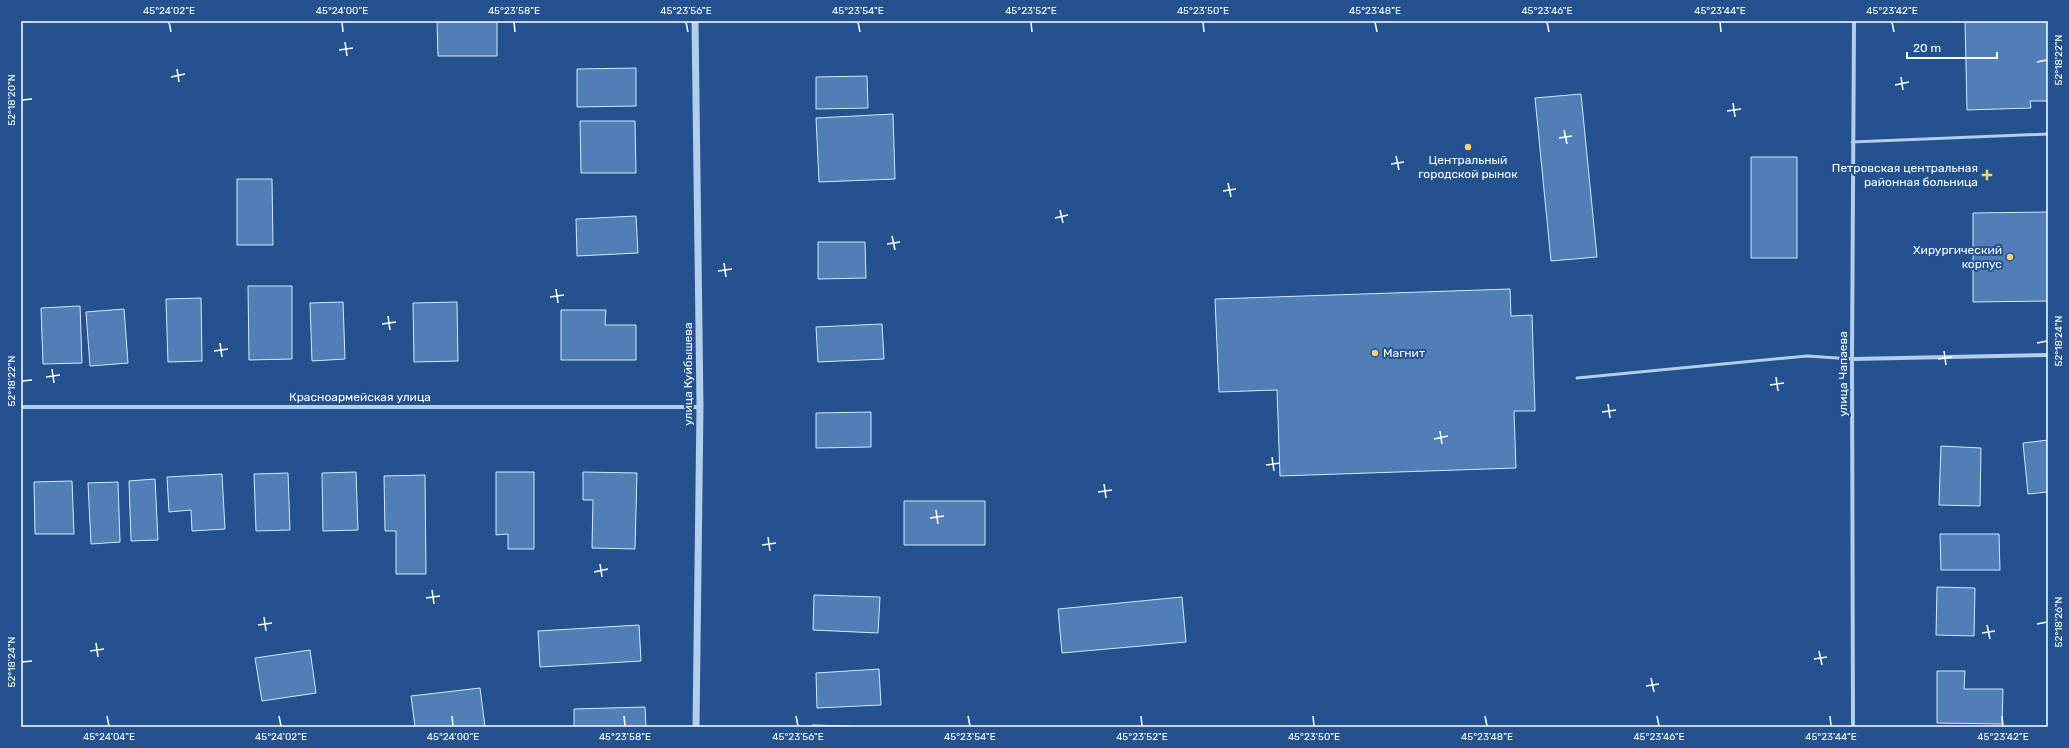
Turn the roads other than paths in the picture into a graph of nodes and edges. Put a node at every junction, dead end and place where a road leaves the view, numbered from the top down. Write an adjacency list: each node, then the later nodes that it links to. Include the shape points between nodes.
1 (695, 21): 9 (street, улица Куйбышева)
2 (1854, 21): 4 (street, улица Чапаева)
3 (2048, 134): 4 (lane)
4 (1852, 142): 6 (street, улица Чапаева)
5 (2048, 356): 6 (street)
6 (1852, 359): 7 (lane, via 1807,356); 11 (street, улица Чапаева)
7 (1577, 378)
8 (21, 407): 9 (street, Красноармейская улица)
9 (700, 407): 10 (street, улица Куйбышева)
10 (696, 727)
11 (1853, 727)

